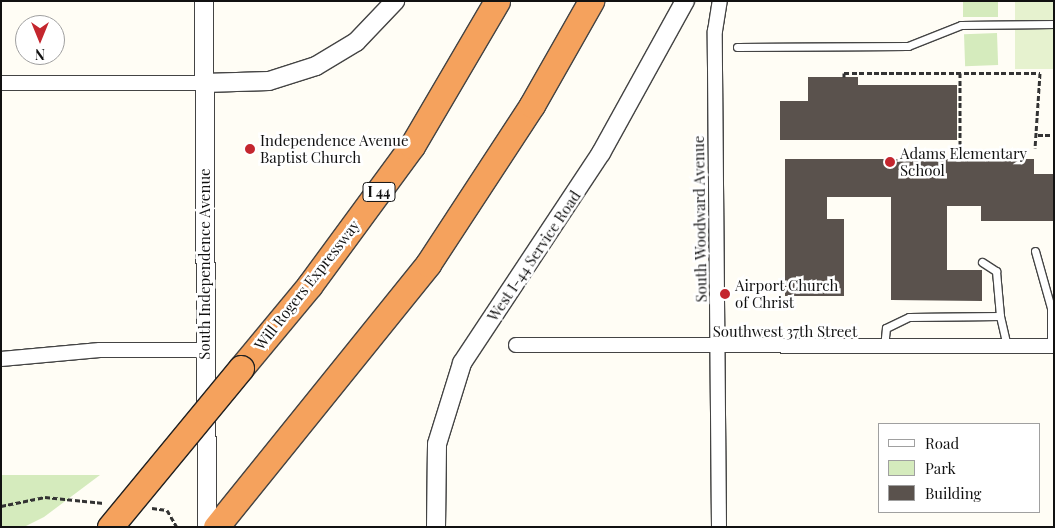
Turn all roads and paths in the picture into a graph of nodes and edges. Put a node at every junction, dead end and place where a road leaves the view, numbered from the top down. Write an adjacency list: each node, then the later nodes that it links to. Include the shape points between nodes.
1 (204, 1): 12 (street, South Independence Avenue)
2 (395, 1): 12 (street, via 356,42 316,66 269,81)
3 (497, 1): 29 (highway, Will Rogers Expressway / I 44, bridge, via 412,146 309,286)
4 (591, 1): 32 (highway, via 532,106 428,264)
5 (685, 1): 33 (street, West I-44 Service Road, via 602,153 462,362 437,444)
6 (720, 1): 24 (street, South Woodward Avenue, via 715,31)
7 (1054, 24): 8 (lane, via 961,25 908,46)
8 (737, 47)
9 (960, 73): 10 (path, via 844,73); 13 (path, via 1040,73); 16 (path)
10 (844, 77)
11 (1, 83): 12 (street)
12 (204, 83): 25 (street, South Independence Avenue)
13 (1038, 135): 14 (path); 15 (path)
14 (1054, 135)
15 (1036, 148)
16 (960, 158)
17 (1034, 251): 22 (lane, via 1051,308)
18 (982, 262): 19 (lane, via 996,271)
19 (1000, 316): 21 (lane); 23 (lane, via 899,318 886,328)
20 (516, 345): 24 (street, Southwest 37th Street)
21 (1007, 346): 22 (street, Southwest 37th Street); 23 (street, Southwest 37th Street)
22 (1052, 346)
23 (884, 347): 24 (street, Southwest 37th Street)
24 (718, 348): 34 (street, South Woodward Avenue)
25 (205, 350): 26 (street, via 100,350); 31 (street, South Independence Avenue)
26 (1, 358)
27 (1, 506): 29 (path, via 45,497)
28 (148, 508): 30 (path, via 167,510)
29 (110, 515)
30 (178, 527)
31 (207, 527)
32 (216, 527)
33 (436, 527)
34 (719, 527)

